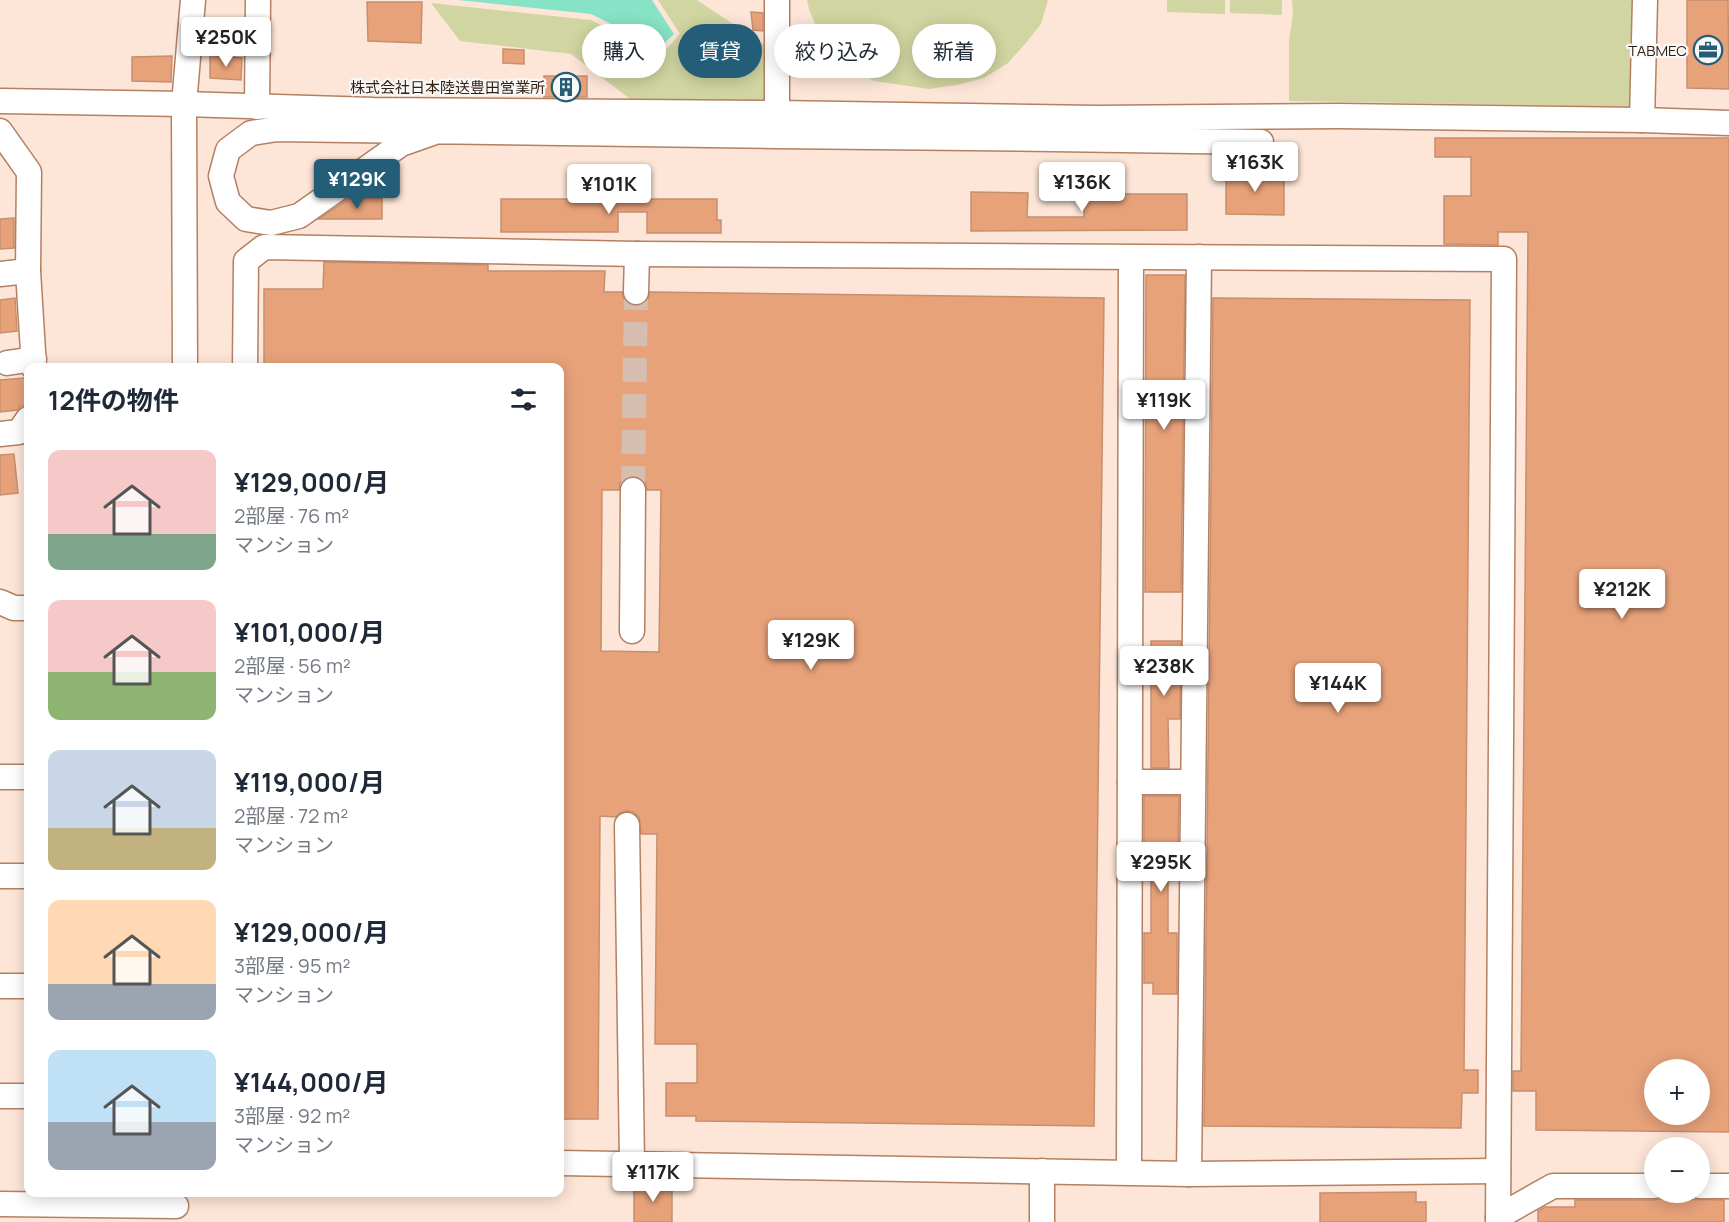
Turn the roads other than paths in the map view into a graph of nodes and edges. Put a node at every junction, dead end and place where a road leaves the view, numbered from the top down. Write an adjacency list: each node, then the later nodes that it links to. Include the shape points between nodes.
1 (193, 0): 6 (street)
2 (258, 0): 7 (street)
3 (777, 0): 8 (street)
4 (1645, 0): 9 (street)
5 (0, 101): 6 (street)
6 (184, 104): 7 (street); 22 (street)
7 (257, 107): 8 (street)
8 (777, 113): 9 (street)
9 (1642, 120): 10 (street)
10 (1729, 123)
11 (438, 131): 11 (street, via 276,129 251,133 228,150 221,176 228,202 246,219 271,223 299,216 401,144); 13 (street)
12 (0, 132): 17 (street, via 29,172)
13 (1261, 142)
14 (637, 254): 16 (street); 19 (street); 23 (street, via 264,247 246,261)
15 (1198, 257): 16 (street); 33 (street); 44 (street, via 1504,259)
16 (1131, 258): 32 (street)
17 (28, 271): 18 (street); 21 (street)
18 (0, 274)
19 (636, 292)
20 (7, 363): 21 (street)
21 (34, 363)
22 (185, 363)
23 (245, 363)
24 (24, 424): 25 (street, via 19,432)
25 (0, 434)
26 (633, 490): 29 (street)
27 (0, 602): 28 (street)
28 (24, 608)
29 (632, 631)
30 (0, 777): 31 (street)
31 (24, 777)
32 (1130, 782): 33 (street); 45 (street)
33 (1193, 782): 46 (street)
34 (627, 825): 42 (street)
35 (0, 876): 36 (street)
36 (24, 876)
37 (0, 986): 38 (street)
38 (24, 986)
39 (0, 1095): 40 (street)
40 (24, 1096)
41 (564, 1163): 42 (street)
42 (632, 1164): 43 (street)
43 (1042, 1171): 45 (street); 53 (street)
44 (1498, 1171): 46 (street); 52 (street)
45 (1129, 1172): 46 (street)
46 (1189, 1174)
47 (1644, 1186): 52 (street, via 1553,1186)
48 (1710, 1186): 49 (street)
49 (1729, 1186)
50 (0, 1204): 51 (street)
51 (176, 1207)
52 (1498, 1220)
53 (1042, 1222)

